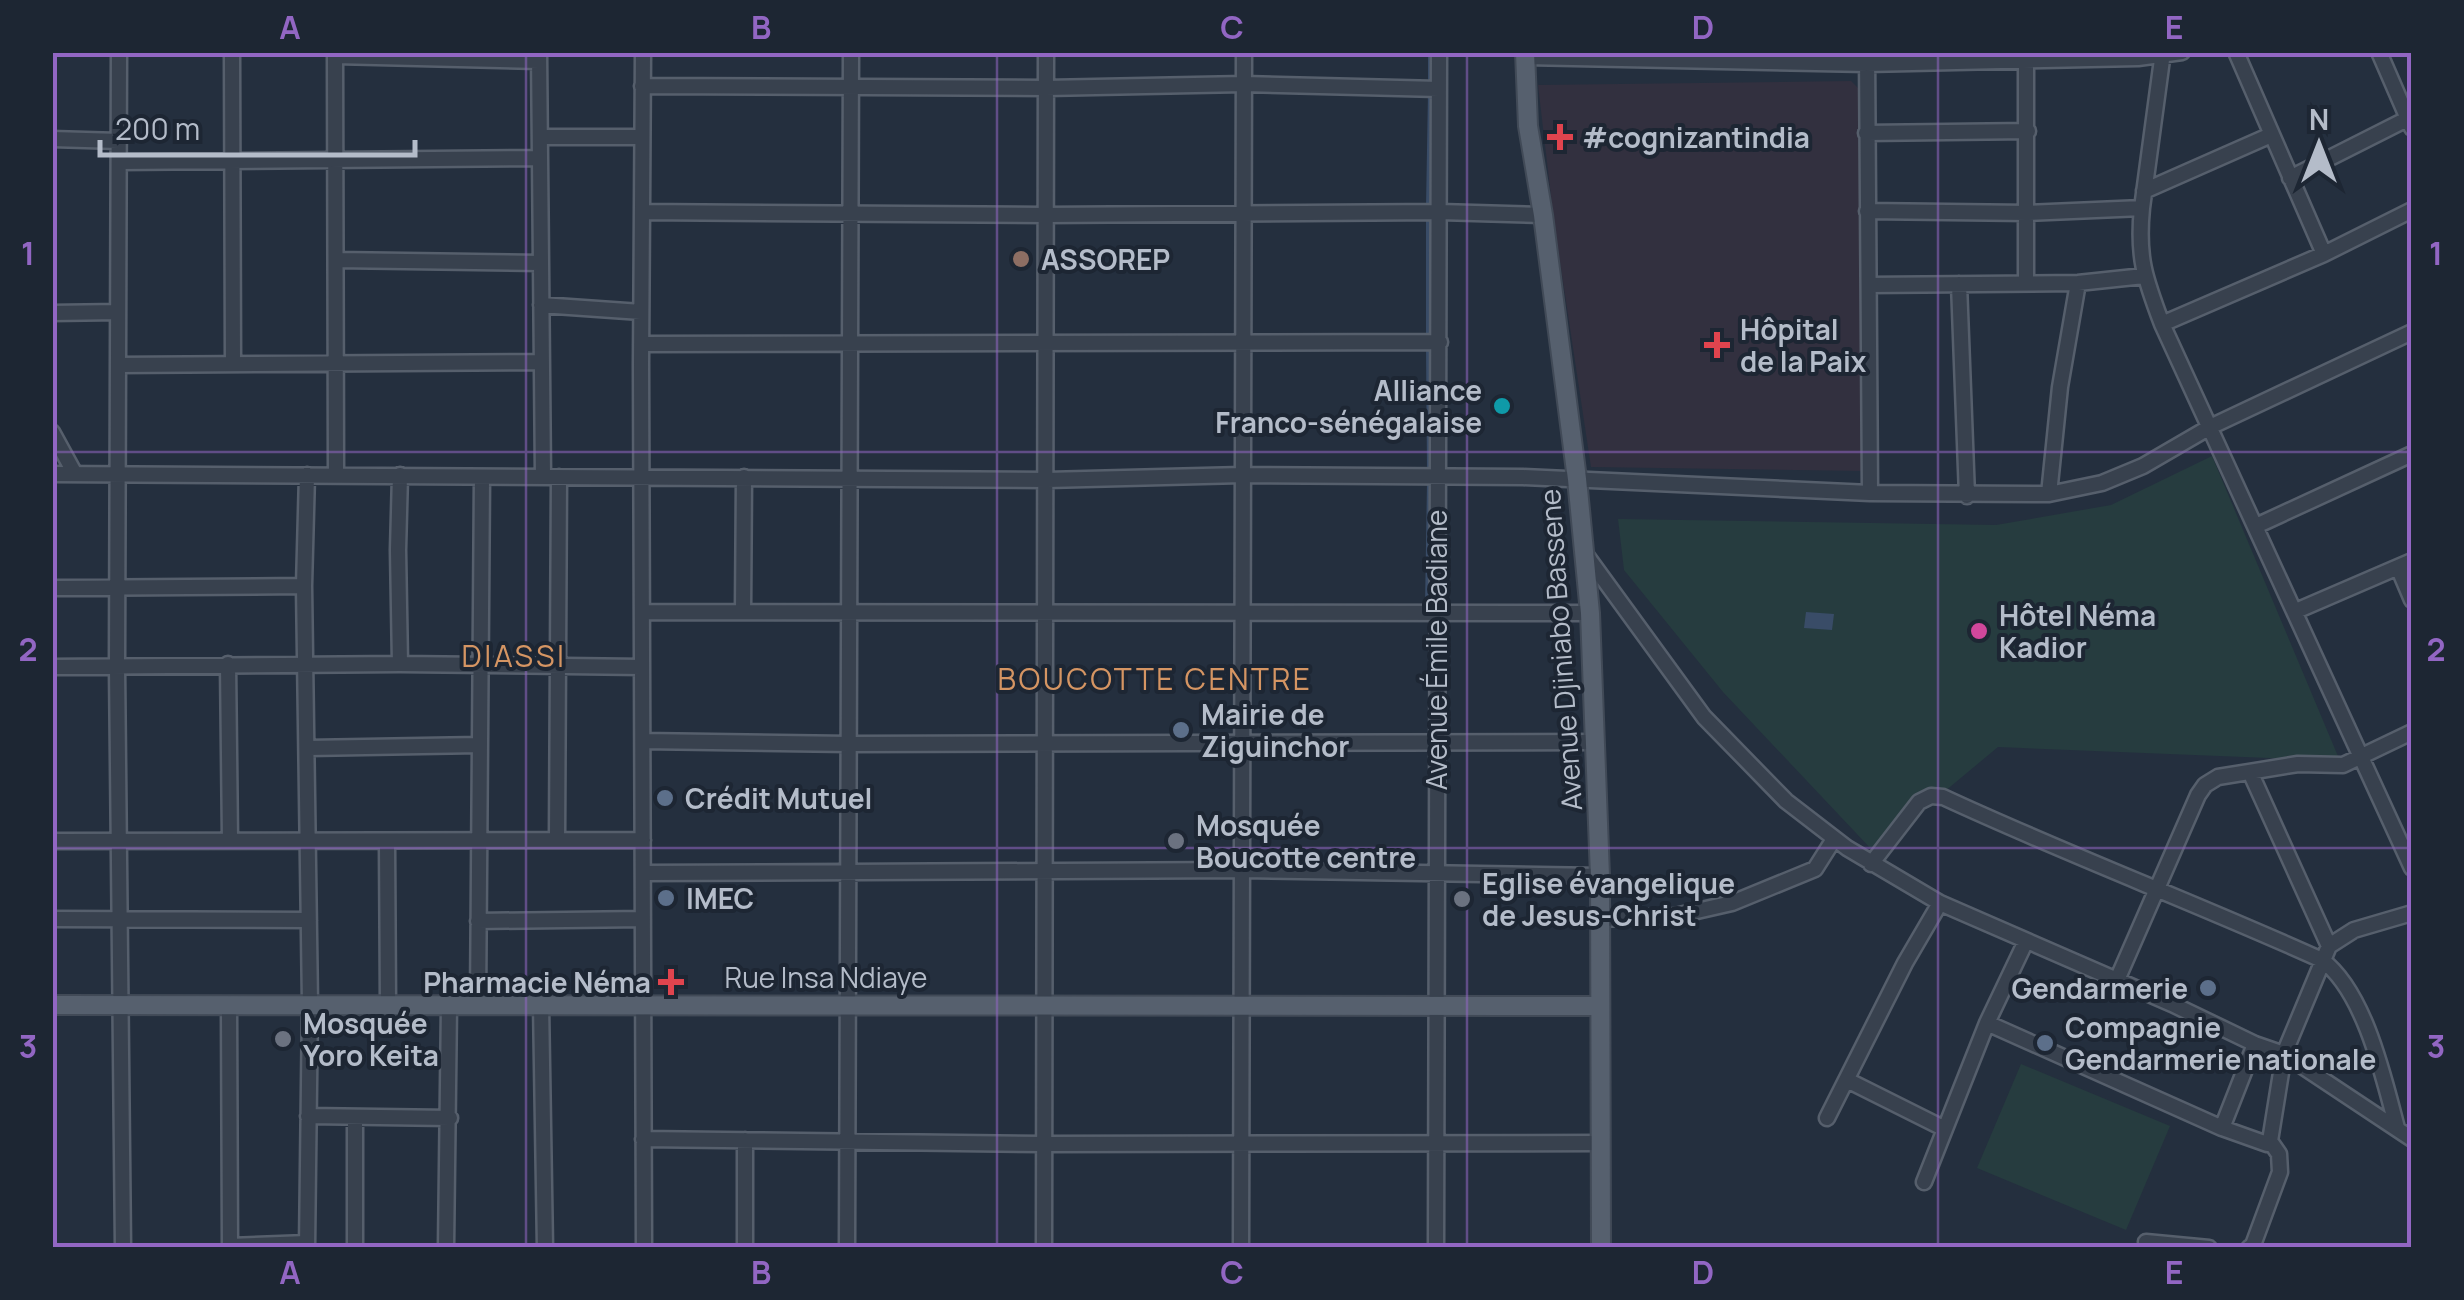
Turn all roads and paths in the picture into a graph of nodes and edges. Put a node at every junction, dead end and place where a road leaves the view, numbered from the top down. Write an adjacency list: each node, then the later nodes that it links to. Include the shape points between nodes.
1 (119, 52): 30 (street)
2 (232, 52): 33 (street)
3 (643, 52): 19 (street)
4 (851, 52): 20 (street)
5 (1046, 52): 21 (street)
6 (1244, 52): 18 (street)
7 (1439, 52): 22 (street, Avenue Émile Badiane)
8 (2182, 52): 12 (street)
9 (2236, 52): 26 (street)
10 (2379, 52): 23 (street)
11 (335, 54): 15 (street); 32 (street)
12 (2162, 54): 14 (street); 36 (street)
13 (1525, 55): 16 (street); 45 (main road, Avenue Djiniabo Bassene, via 1528,126)
14 (2026, 55): 17 (street); 24 (street)
15 (539, 57): 27 (street)
16 (1710, 58): 17 (street)
17 (1866, 58): 25 (street)
18 (1244, 84): 21 (street); 22 (street); 42 (street)
19 (642, 86): 20 (street); 28 (street)
20 (851, 87): 21 (street); 44 (street)
21 (1046, 88): 46 (street)
22 (1439, 89): 41 (street, Avenue Émile Badiane)
23 (2409, 124): 35 (street)
24 (2028, 131): 25 (street); 43 (street)
25 (1866, 133): 38 (street)
26 (2271, 135): 35 (street); 36 (street)
27 (540, 136): 28 (street); 31 (street)
28 (642, 137): 40 (street)
29 (52, 139): 30 (street)
30 (119, 141): 34 (street)
31 (540, 158): 32 (street); 49 (street)
32 (336, 159): 33 (street); 48 (street)
33 (232, 160): 34 (street); 67 (street)
34 (119, 162): 56 (street)
35 (2290, 178): 47 (street)
36 (2144, 192): 37 (street)
37 (2142, 208): 43 (street); 50 (street)
38 (1867, 210): 43 (street); 53 (street)
39 (2412, 210): 47 (street)
40 (642, 212): 44 (street); 57 (street)
41 (1440, 212): 42 (street); 45 (street); 62 (street, Avenue Émile Badiane)
42 (1242, 213): 46 (street); 61 (street)
43 (2028, 213): 51 (street)
44 (850, 214): 46 (street); 63 (street)
45 (1543, 214): 87 (main road, Avenue Djiniabo Bassene)
46 (1046, 215): 65 (street)
47 (2324, 254): 59 (street)
48 (336, 260): 49 (street); 68 (street)
49 (540, 262): 55 (street)
50 (2144, 276): 52 (street); 59 (street)
51 (2026, 283): 52 (street); 54 (street)
52 (2078, 283): 90 (street)
53 (1869, 284): 54 (street); 89 (street)
54 (1959, 284): 91 (street)
55 (540, 306): 57 (street); 66 (street)
56 (118, 312): 58 (street); 69 (street)
57 (641, 312): 64 (street)
58 (52, 313)
59 (2162, 324): 70 (street)
60 (2412, 332): 70 (street)
61 (1242, 341): 62 (street); 65 (street); 79 (street)
62 (1440, 342): 85 (street, Avenue Émile Badiane)
63 (850, 343): 64 (street); 65 (street); 86 (street)
64 (641, 344): 83 (street)
65 (1047, 344): 88 (street)
66 (541, 362): 68 (street); 81 (street)
67 (233, 364): 68 (street); 69 (street)
68 (336, 364): 76 (street)
69 (118, 365): 75 (street)
70 (2210, 426): 90 (street, via 2144,466); 92 (street)
71 (52, 432): 74 (street)
72 (2412, 454): 92 (street)
73 (52, 474): 74 (street)
74 (75, 474): 75 (street)
75 (118, 474): 77 (street); 97 (street)
76 (336, 474): 77 (street); 78 (street)
77 (307, 475): 95 (street)
78 (400, 475): 80 (street); 108 (street)
79 (1242, 475): 85 (street); 88 (street); 102 (street)
80 (482, 477): 81 (street); 110 (street)
81 (542, 477): 82 (street)
82 (559, 477): 83 (street); 111 (street)
83 (641, 477): 84 (street); 100 (street)
84 (744, 477): 86 (street); 101 (street)
85 (1437, 477): 87 (street); 106 (street, Avenue Émile Badiane)
86 (848, 478): 88 (street); 104 (street)
87 (1577, 478): 89 (street); 93 (main road, Avenue Djiniabo Bassene)
88 (1047, 480): 105 (street)
89 (1870, 493): 91 (street)
90 (2050, 494): 91 (street)
91 (1967, 496)
92 (2256, 526): 99 (street)
93 (1586, 555): 103 (main road, Avenue Djiniabo Bassene); 127 (street, via 1704,717 1766,783)
94 (2405, 564): 98 (street); 99 (street)
95 (304, 586): 97 (street); 109 (street)
96 (52, 588): 97 (street)
97 (117, 588): 114 (street)
98 (2412, 600)
99 (2296, 611): 124 (street)
100 (642, 612): 101 (street); 113 (street)
101 (744, 612): 104 (street)
102 (1242, 613): 105 (street); 106 (street); 117 (street)
103 (1590, 613): 106 (street); 120 (main road, Avenue Djiniabo Bassene)
104 (849, 614): 105 (street); 121 (street)
105 (1046, 615): 118 (street)
106 (1436, 615): 119 (street, Avenue Émile Badiane)
107 (228, 664): 109 (street); 114 (street); 128 (street)
108 (400, 664): 109 (street); 110 (street)
109 (307, 666): 123 (street)
110 (480, 666): 111 (street); 122 (street)
111 (556, 666): 113 (street); 129 (street)
112 (52, 667): 114 (street)
113 (642, 667): 116 (street)
114 (117, 668): 132 (street)
115 (2412, 732): 124 (street)
116 (643, 741): 121 (street); 130 (street)
117 (1242, 741): 118 (street); 119 (street); 139 (street)
118 (1046, 742): 121 (street); 138 (street)
119 (1436, 742): 120 (street); 140 (street, Avenue Émile Badiane)
120 (1596, 742): 143 (main road, Avenue Djiniabo Bassene)
121 (849, 744): 141 (street)
122 (479, 745): 123 (street); 133 (street)
123 (308, 748): 134 (street)
124 (2361, 755): 125 (street, via 2334,766 2298,764); 126 (street)
125 (2251, 774): 144 (street, via 2218,776 2204,785); 154 (street)
126 (2405, 837): 137 (street)
127 (1834, 839): 136 (street); 149 (street, via 1815,869 1732,903 1675,916)
128 (230, 840): 132 (street); 134 (street)
129 (558, 840): 130 (street); 133 (street)
130 (643, 840): 142 (street)
131 (52, 841): 132 (street)
132 (120, 841): 150 (street)
133 (477, 841): 135 (street); 152 (street)
134 (309, 842): 135 (street); 151 (street)
135 (388, 842): 161 (street)
136 (1871, 864): 144 (street, via 1920,802 1942,797); 145 (street)
137 (2412, 868)
138 (1047, 870): 139 (street); 141 (street); 168 (street)
139 (1243, 870): 140 (street); 159 (street)
140 (1436, 871): 143 (street); 165 (street, Avenue Émile Badiane)
141 (849, 873): 142 (street); 164 (street)
142 (643, 874): 148 (street)
143 (1600, 876): 149 (main road, Avenue Djiniabo Bassene)
144 (2154, 890): 154 (street); 155 (street)
145 (1940, 903): 153 (street); 173 (street)
146 (2412, 912): 154 (street, via 2354,930)
147 (52, 919): 150 (street)
148 (643, 919): 152 (street); 158 (street)
149 (1600, 919): 169 (main road, Avenue Djiniabo Bassene)
150 (121, 920): 151 (street); 160 (street)
151 (309, 920): 156 (street)
152 (478, 921): 163 (street)
153 (2026, 942): 155 (street); 170 (street)
154 (2325, 953): 172 (street); 179 (street, via 2370,1034)
155 (2117, 980): 171 (street)
156 (310, 1004): 161 (main road, Rue Insa Ndiaye); 167 (main road, Rue Insa Ndiaye); 174 (street)
157 (541, 1004): 158 (main road, Rue Insa Ndiaye); 163 (main road, Rue Insa Ndiaye); 197 (street)
158 (643, 1004): 164 (main road, Rue Insa Ndiaye); 181 (street)
159 (1244, 1004): 165 (main road, Rue Insa Ndiaye); 168 (main road, Rue Insa Ndiaye); 184 (street)
160 (122, 1005): 166 (main road, Rue Insa Ndiaye); 167 (main road, Rue Insa Ndiaye); 194 (street)
161 (388, 1005): 162 (main road, Rue Insa Ndiaye)
162 (449, 1005): 163 (main road, Rue Insa Ndiaye); 176 (street)
163 (478, 1005)
164 (846, 1005): 168 (main road, Rue Insa Ndiaye); 186 (street)
165 (1434, 1005): 169 (main road, Rue Insa Ndiaye); 188 (street, Avenue Émile Badiane)
166 (52, 1006)
167 (230, 1006): 193 (street)
168 (1046, 1006): 189 (street)
169 (1599, 1006): 187 (main road, Avenue Djiniabo Bassene)
170 (1987, 1023): 178 (street); 180 (street)
171 (2255, 1044): 172 (street); 178 (street)
172 (2284, 1054): 179 (street); 185 (street)
173 (1848, 1080): 177 (street); 180 (street)
174 (308, 1116): 175 (street); 192 (street)
175 (355, 1117): 176 (street); 195 (street)
176 (450, 1118): 196 (street)
177 (1827, 1118)
178 (2222, 1128): 185 (street)
179 (2397, 1128): 182 (street)
180 (1945, 1129): 190 (street)
181 (643, 1139): 183 (street); 198 (street)
182 (2412, 1139)
183 (744, 1140): 186 (street); 199 (street)
184 (1243, 1141): 188 (street); 189 (street); 202 (street)
185 (2270, 1141): 206 (street, via 2280,1172)
186 (847, 1142): 189 (street); 200 (street)
187 (1600, 1142): 188 (street); 204 (main road, Avenue Djiniabo Bassene)
188 (1436, 1143): 203 (street, Avenue Émile Badiane)
189 (1044, 1144): 201 (street)
190 (1924, 1182)
191 (2146, 1242): 205 (street)
192 (307, 1245): 193 (street)
193 (230, 1247)
194 (123, 1248)
195 (355, 1248)
196 (446, 1248)
197 (545, 1248)
198 (644, 1248)
199 (745, 1248)
200 (847, 1248)
201 (1044, 1248)
202 (1242, 1248)
203 (1436, 1248)
204 (1601, 1248)
205 (2209, 1248)
206 (2249, 1248)

